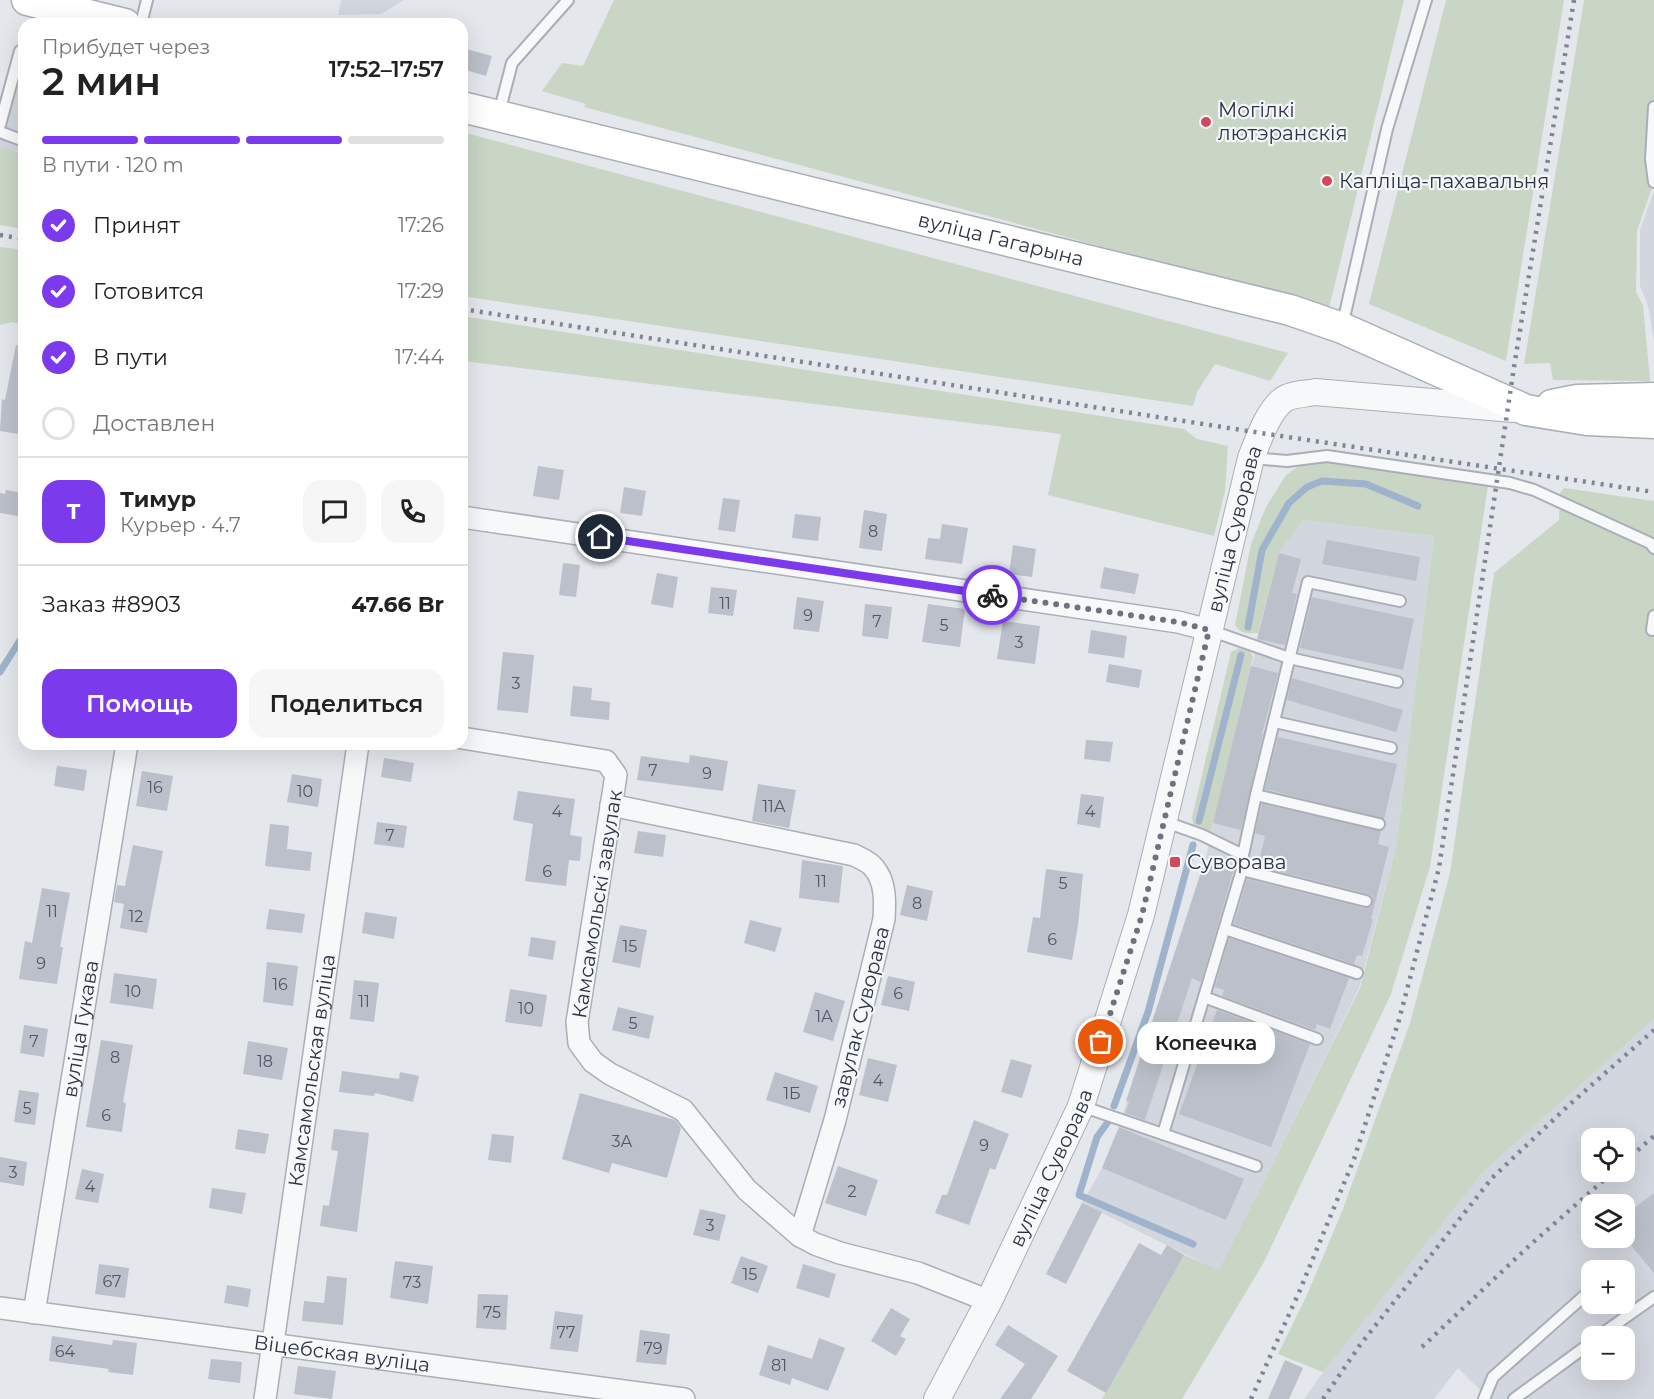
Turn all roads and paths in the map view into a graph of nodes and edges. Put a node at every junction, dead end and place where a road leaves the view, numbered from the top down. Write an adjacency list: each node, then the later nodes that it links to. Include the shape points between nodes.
1 (27, 0): 5 (main road)
2 (147, 0): 6 (lane)
3 (568, 0): 10 (lane, via 512,63)
4 (1426, 0): 15 (lane, via 1387,129)
5 (100, 18)
6 (142, 18)
7 (18, 58): 11 (lane)
8 (1654, 107): 14 (lane)
9 (468, 108): 10 (main road, вуліца Гагарына)
10 (498, 116): 15 (main road, вуліца Гагарына, via 1267,305)
11 (0, 125)
12 (0, 132): 13 (lane)
13 (18, 139)
14 (1654, 182)
15 (1342, 328): 17 (main road, вуліца Гагарына)
16 (1654, 398): 17 (main road, via 1577,400)
17 (1526, 410): 18 (main road, вуліца Гагарына, via 1587,420); 19 (street, вуліца Суворава, via 1316,392 1284,399 1261,433)
18 (1654, 423)
19 (1251, 458): 21 (lane, via 1287,461 1327,456 1510,483 1534,490); 24 (street, вуліца Суворава)
20 (468, 518): 24 (street, via 1166,620)
21 (1654, 548)
22 (1400, 601): 26 (lane, via 1308,582)
23 (1654, 616): 25 (lane)
24 (1209, 630): 26 (lane); 35 (street, вуліца Суворава)
25 (1652, 630)
26 (1289, 658): 27 (lane); 28 (lane)
27 (1396, 682)
28 (1275, 722): 30 (lane); 33 (lane)
29 (468, 739): 34 (street, Камсамольскі завулак, via 606,761 616,775)
30 (1391, 748)
31 (126, 750): 52 (street, вуліца Гукава)
32 (357, 750): 54 (street, Камсамольская вуліца)
33 (1256, 795): 36 (lane); 37 (lane)
34 (611, 804): 47 (street, Камсамольскі завулак, via 577,1022 579,1043 593,1062 610,1074 683,1110 747,1190); 47 (street, завулак Суворава, via 854,855 874,867 882,882 884,919 835,1120)
35 (1164, 821): 37 (lane); 44 (street, вуліца Суворава, via 1142,915)
36 (1379, 824)
37 (1243, 855): 38 (lane)
38 (1242, 870): 39 (lane); 40 (lane)
39 (1366, 901)
40 (1225, 929): 41 (lane); 42 (lane)
41 (1357, 973)
42 (1204, 997): 43 (lane); 45 (lane)
43 (1317, 1039)
44 (1081, 1106): 45 (lane); 50 (street, вуліца Суворава)
45 (1162, 1134): 46 (lane)
46 (1256, 1166)
47 (800, 1236): 50 (street, via 840,1253 918,1273)
48 (1654, 1297): 53 (lane)
49 (1581, 1299): 59 (lane, via 1493,1377)
50 (989, 1301): 58 (street, вуліца Суворава)
51 (0, 1308): 52 (street, Віцебская вуліца)
52 (34, 1313): 54 (street, Віцебская вуліца)
53 (1613, 1326)
54 (273, 1346): 56 (street, Камсамольская вуліца); 57 (street, Віцебская вуліца)
55 (1581, 1350): 60 (lane)
56 (265, 1399)
57 (684, 1399)
58 (937, 1399)
59 (1484, 1399)
60 (1514, 1399)

